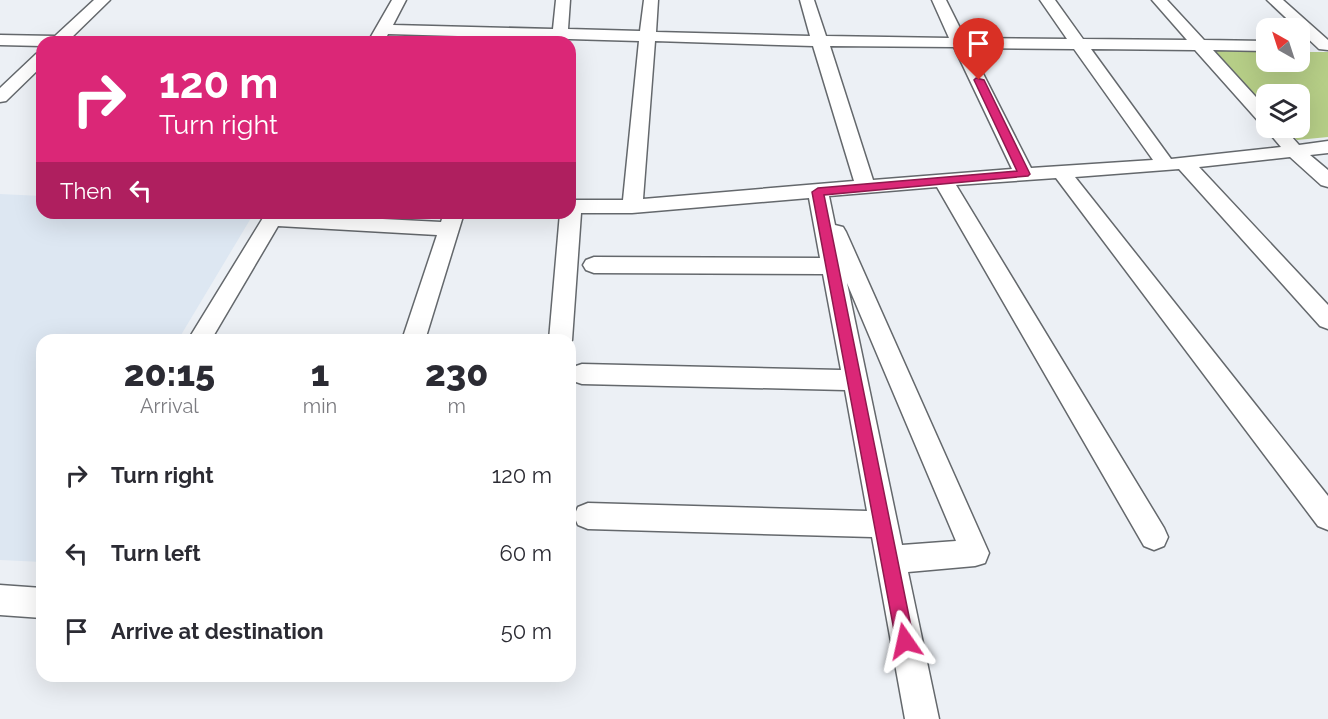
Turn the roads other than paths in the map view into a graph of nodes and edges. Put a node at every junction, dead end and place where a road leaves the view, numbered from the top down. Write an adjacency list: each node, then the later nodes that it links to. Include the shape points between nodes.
1 (103, 0): 13 (street)
2 (399, 0): 11 (street)
3 (563, 0): 10 (street)
4 (651, 0): 12 (street)
5 (807, 0): 16 (street)
6 (939, 0): 17 (street)
7 (1047, 0): 18 (street)
8 (1159, 0): 19 (street)
9 (1274, 0): 22 (street)
10 (560, 34): 11 (street); 12 (street)
11 (380, 35)
12 (649, 35): 16 (street); 36 (street)
13 (65, 36)
14 (0, 40): 15 (street)
15 (36, 41)
16 (819, 41): 17 (street); 34 (street)
17 (961, 42): 18 (street); 31 (street)
18 (1078, 44): 19 (street); 29 (street)
19 (1200, 46): 20 (street); 25 (street)
20 (1256, 46)
21 (1310, 46): 22 (street)
22 (1326, 46)
23 (36, 63): 24 (street)
24 (0, 97)
25 (1256, 108)
26 (1283, 138): 28 (street)
27 (1328, 147): 28 (street)
28 (1295, 151): 29 (street); 33 (street)
29 (1175, 164): 30 (street); 44 (street)
30 (1062, 173): 31 (street); 51 (street)
31 (1024, 174): 32 (street)
32 (943, 180): 34 (street); 53 (street)
33 (1328, 181)
34 (866, 186): 35 (street)
35 (818, 192): 36 (street); 43 (street); 54 (street, via 975,553)
36 (632, 206): 37 (street)
37 (576, 207)
38 (272, 219): 45 (street)
39 (381, 219): 41 (street)
40 (570, 219): 47 (street)
41 (452, 221): 46 (street)
42 (594, 265): 43 (street)
43 (832, 266): 49 (street)
44 (1328, 320)
45 (203, 334)
46 (416, 334)
47 (560, 334)
48 (582, 374): 49 (street)
49 (854, 380): 52 (street)
50 (588, 516): 52 (street)
51 (1328, 518)
52 (883, 524): 54 (street)
53 (1154, 537)
54 (889, 560): 57 (street)
55 (0, 600): 56 (street)
56 (36, 603)
57 (922, 719)

